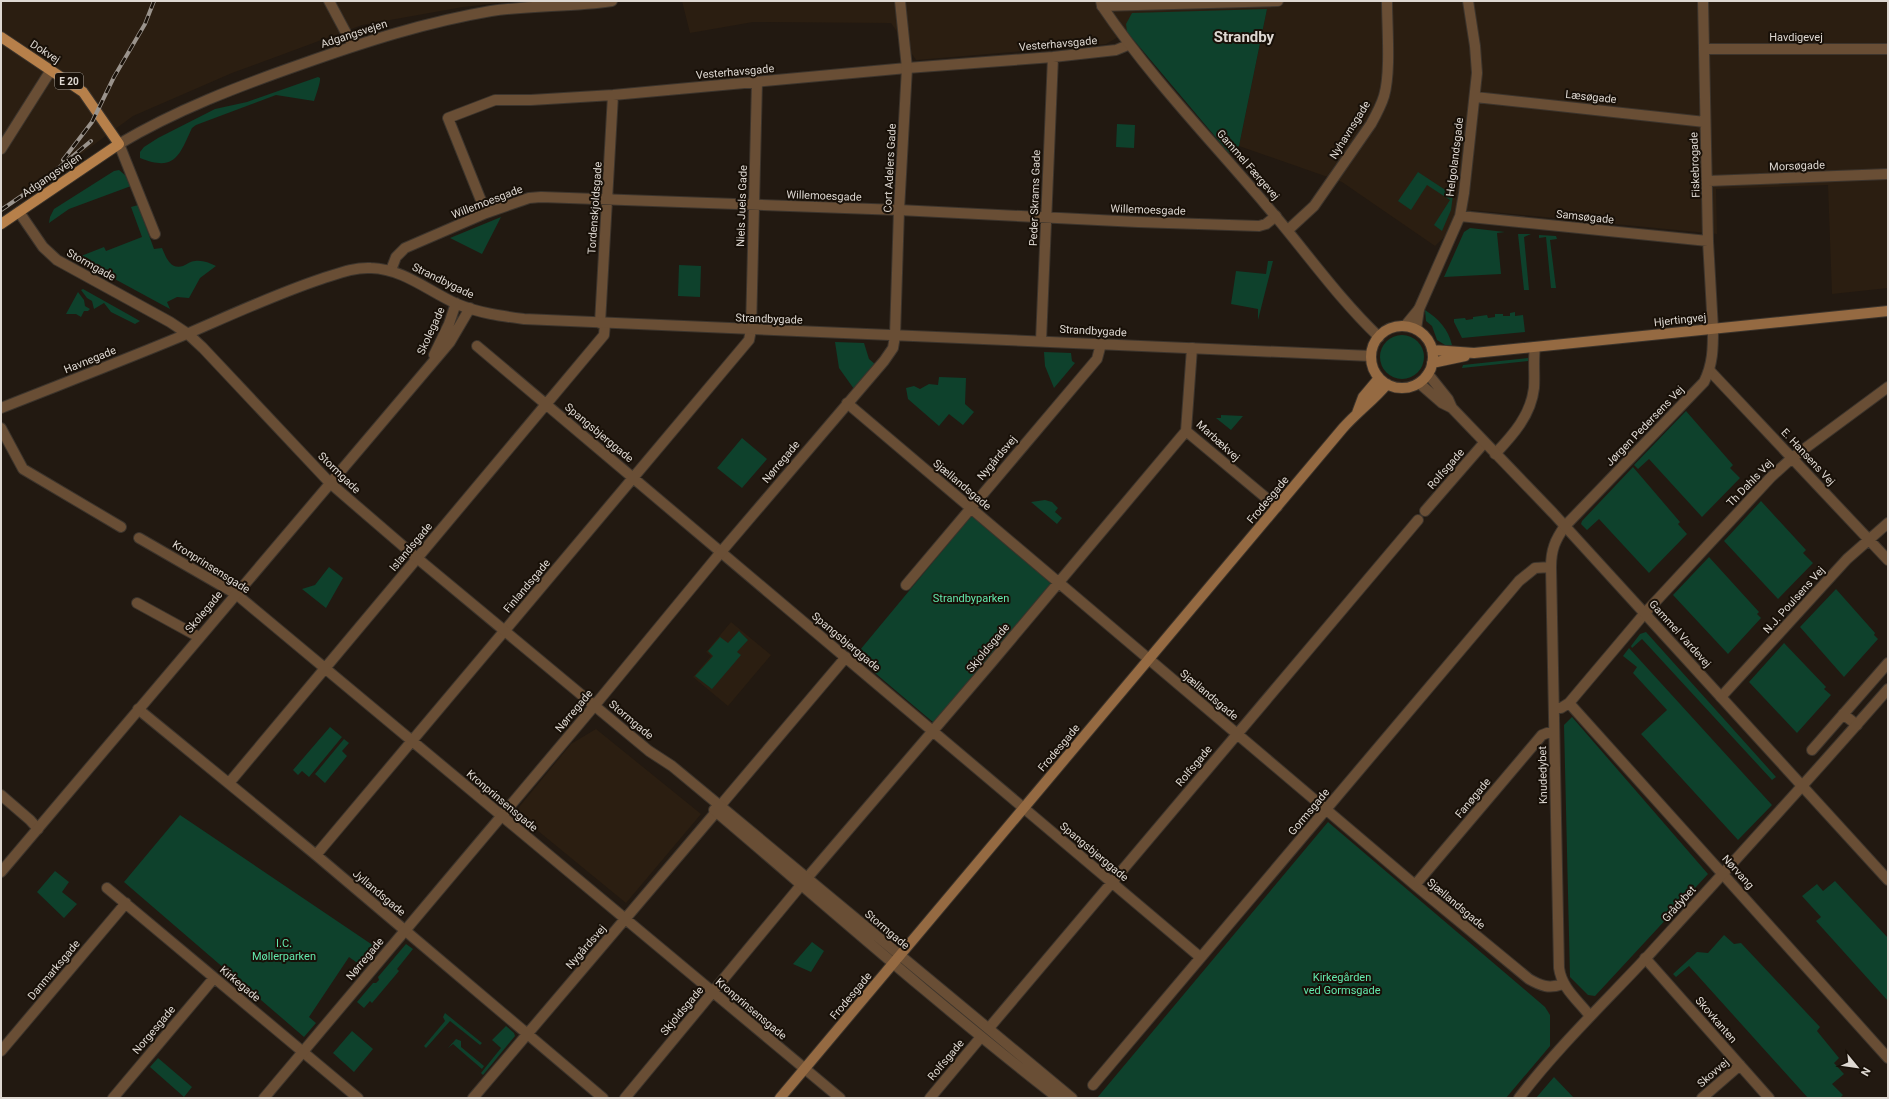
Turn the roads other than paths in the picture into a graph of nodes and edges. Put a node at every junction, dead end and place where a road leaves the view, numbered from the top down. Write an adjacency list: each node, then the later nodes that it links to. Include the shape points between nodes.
1 (329, 1): 12 (street)
2 (612, 1): 8 (street, Adgangsvejen)
3 (900, 1): 16 (street, Cort Adelers Gade)
4 (1278, 1): 9 (street)
5 (1387, 1): 35 (street, Nyhavnsgade, via 1387,79 1385,95 1379,110 1314,206)
6 (1468, 1): 20 (street, Helgolandsgade, via 1477,73)
7 (1703, 1): 13 (street, Fiskebrogade)
8 (583, 3): 12 (street, Adgangsvejen, via 517,8 450,18)
9 (1101, 4): 11 (street, Gammel Færgevej)
10 (1, 37): 17 (main road, Dokvej / E 20)
11 (1128, 45): 15 (street, Vesterhavsgade, via 1116,50); 31 (street, Gammel Færgevej)
12 (353, 46): 22 (street, Adgangsvejen, via 210,98)
13 (1704, 49): 14 (street, Havdigevej); 21 (street, Fiskebrogade)
14 (1888, 49)
15 (1053, 57): 16 (street, Vesterhavsgade); 33 (street, Peder Skrams Gade)
16 (907, 68): 18 (street, Vesterhavsgade); 28 (street, Cort Adelers Gade)
17 (51, 70): 22 (main road, Dokvej / E 20, via 83,92); 23 (street)
18 (757, 82): 19 (street, Vesterhavsgade); 27 (street, Niels Juels Gade)
19 (613, 95): 26 (street, Tordenskjoldsgade); 30 (street, Vesterhavsgade, via 495,100 448,118)
20 (1475, 97): 21 (street, Læsøgade); 32 (street, Helgolandsgade)
21 (1705, 122): 25 (street, Fiskebrogade)
22 (119, 144): 29 (main road, Adgangsvejen); 36 (street)
23 (1, 149)
24 (1888, 174): 25 (street, Morsøgade)
25 (1708, 181): 37 (street, Fiskebrogade)
26 (608, 200): 27 (street, Willemoesgade); 30 (street, Willemoesgade, via 529,198); 43 (street, Tordenskjoldsgade)
27 (754, 206): 28 (street, Willemoesgade); 47 (street, Niels Juels Gade)
28 (899, 210): 33 (street, Willemoesgade); 49 (street, Cort Adelers Gade)
29 (19, 212): 34 (main road, Adgangsvejen); 48 (street, Stormgade, via 43,247 57,260)
30 (486, 213): 38 (street, Willemoesgade, via 405,248 396,257)
31 (1276, 216): 33 (street, Willemoesgade, via 1259,226); 35 (street, Gammel Færgevej)
32 (1460, 216): 37 (street, Samsøgade); 41 (street, Helgolandsgade)
33 (1047, 217): 51 (street, Peder Skrams Gade)
34 (1, 224)
35 (1288, 230): 50 (street, Gammel Færgevej, via 1361,320)
36 (155, 234)
37 (1708, 241): 46 (street, Fiskebrogade)
38 (391, 270): 39 (street, Strandbygade); 48 (street, Strandbygade, via 359,268 338,274 275,296)
39 (456, 303): 40 (street, Strandbygade); 60 (street, Skolegade, via 444,336)
40 (470, 308): 43 (street, Strandbygade, via 524,319); 60 (street, Skolegade, via 450,342)
41 (1419, 309): 44 (street, Helgolandsgade); 45 (street, Helgolandsgade)
42 (1888, 311): 46 (main road, Hjertingvej)
43 (602, 324): 47 (street, Strandbygade); 67 (street, Islandsgade, via 604,335)
44 (1405, 326): 45 (main road); 50 (main road, via 1391,328)
45 (1416, 329): 56 (main road, via 1425,336)
46 (1714, 329): 54 (main road, Hjertingvej); 61 (street, Jørgen Pedersens Vej)
47 (751, 330): 49 (street, Strandbygade); 75 (street, Finlandsgade, via 745,346)
48 (188, 334): 68 (street, Havnegade); 76 (street, Stormgade, via 208,352)
49 (895, 336): 51 (street, Strandbygade); 66 (street, Nørregade, via 893,348 884,361)
50 (1379, 337): 58 (main road)
51 (1041, 341): 52 (street, Strandbygade)
52 (1101, 344): 55 (street, Strandbygade); 78 (street, Nygårdsvej, via 1097,359)
53 (477, 346): 67 (street, Spangsbjerggade)
54 (1535, 347): 57 (main road, Hjertingvej); 73 (street, via 1534,390 1529,408 1517,429)
55 (1192, 348): 58 (street, Strandbygade); 71 (street, Marbækvej)
56 (1432, 350): 57 (main road, Hjertingvej); 59 (main road)
57 (1474, 354): 59 (main road, Hjertingvej)
58 (1371, 356): 63 (main road, via 1375,372)
59 (1432, 363): 62 (main road)
60 (427, 368): 76 (street, Skolegade)
61 (1710, 371): 74 (street, E. Hansens Vej); 82 (street, Jørgen Pedersens Vej, via 1704,382)
62 (1428, 374): 64 (main road); 69 (street, Gammel Vardevej)
63 (1383, 381): 64 (main road, via 1402,388); 77 (main road, Frodesgade, via 1363,397 1357,413)
64 (1418, 383): 69 (street, Gammel Vardevej)
65 (1888, 388): 74 (street, Th Dahls Vej)
66 (847, 403): 78 (street, Sjællandsgade); 86 (street, Nørregade)
67 (546, 404): 75 (street, Spangsbjerggade); 87 (street, Islandsgade)
68 (1, 408)
69 (1452, 408): 72 (street, Gammel Vardevej)
70 (1, 428): 83 (street, via 23,469)
71 (1186, 431): 77 (street, Marbækvej); 90 (street, Skjoldsgade)
72 (1484, 443): 73 (street, Gammel Vardevej); 79 (street, Rolfsgade)
73 (1495, 454): 82 (street, Gammel Vardevej)
74 (1792, 458): 85 (street, E. Hansens Vej); 94 (street, Th Dahls Vej, via 1771,477)
75 (634, 478): 86 (street, Spangsbjerggade); 95 (street, Finlandsgade)
76 (330, 483): 87 (street, Stormgade); 92 (street, Skolegade)
77 (1277, 507): 98 (main road, Frodesgade)
78 (970, 508): 90 (street, Sjællandsgade); 91 (street, Nygårdsvej)
79 (1426, 511)
80 (1418, 520): 111 (street, Rolfsgade)
81 (1888, 523): 85 (street, N.J. Poulsens Vej)
82 (1565, 526): 89 (street, Knudedybet, via 1553,545); 94 (street, Gammel Vardevej)
83 (121, 527)
84 (139, 538): 92 (street, Kronprinsensgade)
85 (1868, 539): 88 (street, E. Hansens Vej); 102 (street, N.J. Poulsens Vej)
86 (721, 552): 97 (street, Spangsbjerggade); 104 (street, Nørregade)
87 (417, 558): 95 (street, Stormgade); 100 (street, Islandsgade)
88 (1888, 560)
89 (1551, 567): 105 (street, Knudedybet); 119 (street, Gormsgade, via 1535,568 1519,581)
90 (1058, 582): 98 (street, Sjællandsgade); 109 (street, Skjoldsgade)
91 (906, 585)
92 (236, 594): 96 (street, Skolegade); 100 (street, Kronprinsensgade)
93 (137, 603): 96 (street)
94 (1645, 613): 102 (street, Gammel Vardevej); 103 (street)
95 (505, 630): 104 (street, Stormgade); 112 (street, Finlandsgade)
96 (199, 637): 106 (street, Skolegade)
97 (846, 657): 109 (street, Spangsbjerggade); 118 (street, Nygårdsvej)
98 (1149, 660): 111 (street, Sjællandsgade); 117 (main road, Frodesgade)
99 (1888, 662): 107 (street)
100 (324, 667): 112 (street, Kronprinsensgade); 114 (street, Islandsgade)
101 (1888, 689): 108 (street, Grådybet)
102 (1721, 697): 115 (street, Gammel Vardevej)
103 (1569, 703): 105 (street, via 1561,708); 124 (street, Nørvang)
104 (595, 706): 118 (street, Stormgade, via 649,751 672,766); 120 (street, Nørregade)
105 (1554, 708): 110 (street, Knudedybet)
106 (138, 709): 114 (street, Jyllandsgade); 121 (street, Skolegade)
107 (1843, 714): 108 (street); 113 (street)
108 (1857, 725): 115 (street, Grådybet)
109 (933, 732): 117 (street, Spangsbjerggade); 126 (street, Skjoldsgade)
110 (1554, 732): 128 (street, Fanøgade, via 1542,735); 138 (street, Knudedybet, via 1559,968)
111 (1237, 734): 119 (street, Sjællandsgade); 127 (street, Rolfsgade)
112 (412, 741): 120 (street, Kronprinsensgade); 122 (street, Finlandsgade)
113 (1812, 750)
114 (229, 783): 122 (street, Jyllandsgade)
115 (1802, 787): 124 (street, Grådybet); 125 (street, Gammel Vardevej)
116 (1, 795): 121 (street)
117 (1024, 808): 127 (street, Spangsbjerggade); 133 (main road, Frodesgade)
118 (718, 809): 126 (street, Stormgade); 131 (street, Nygårdsvej)
119 (1326, 810): 128 (street, Sjællandsgade); 134 (street, Gormsgade)
120 (502, 816): 131 (street, Kronprinsensgade); 132 (street, Nørregade)
121 (38, 829): 123 (street, Skolegade)
122 (316, 855): 132 (street, Jyllandsgade)
123 (1, 872)
124 (1723, 874): 135 (street, Grådybet); 146 (street, Nørvang)
125 (1888, 880)
126 (804, 881): 133 (street, Stormgade); 136 (street, Stormgade); 139 (street, Skjoldsgade)
127 (1112, 883): 134 (street, Spangsbjerggade); 141 (street, Rolfsgade)
128 (1415, 885): 138 (street, Sjællandsgade, via 1529,979 1541,986 1552,988)
129 (107, 888): 130 (street, Kirkegade)
130 (126, 903): 137 (street, Kirkegade); 144 (street, Danmarksgade)
131 (625, 920): 139 (street, Kronprinsensgade); 142 (street, Nygårdsvej)
132 (405, 931): 142 (street, Jyllandsgade); 145 (street, Nørregade)
133 (900, 956): 136 (main road, Frodesgade); 141 (street, Stormgade)
134 (1200, 957): 149 (street, Gormsgade)
135 (1645, 958): 140 (street, Grådybet); 147 (street, Skovkanten)
136 (893, 965): 143 (street, Stormgade); 148 (main road, Frodesgade)
137 (214, 978): 145 (street, Kirkegade); 150 (street, Norgesgade)
138 (1563, 984): 140 (street, Knudedybet)
139 (713, 992): 148 (street, Kronprinsensgade); 155 (street, Skjoldsgade)
140 (1590, 1016): 161 (street, Grådybet)
141 (989, 1028): 160 (street, Stormgade)
142 (526, 1034): 153 (street, Nygårdsvej); 154 (street, Jyllandsgade)
143 (981, 1037): 158 (street, Rolfsgade); 159 (street, Stormgade)
144 (1, 1051)
145 (303, 1052): 151 (street, Nørregade); 152 (street, Kirkegade)
146 (1888, 1058)
147 (1740, 1065): 162 (street, Skovvej); 163 (street, Skovkanten)
148 (804, 1069): 156 (main road, Frodesgade); 157 (street, Kronprinsensgade)
149 (1093, 1085)
150 (113, 1098)
151 (264, 1098)
152 (358, 1098)
153 (473, 1098)
154 (603, 1098)
155 (624, 1098)
156 (780, 1098)
157 (840, 1098)
158 (930, 1098)
159 (1058, 1098)
160 (1072, 1098)
161 (1519, 1098)
162 (1702, 1098)
163 (1769, 1098)

